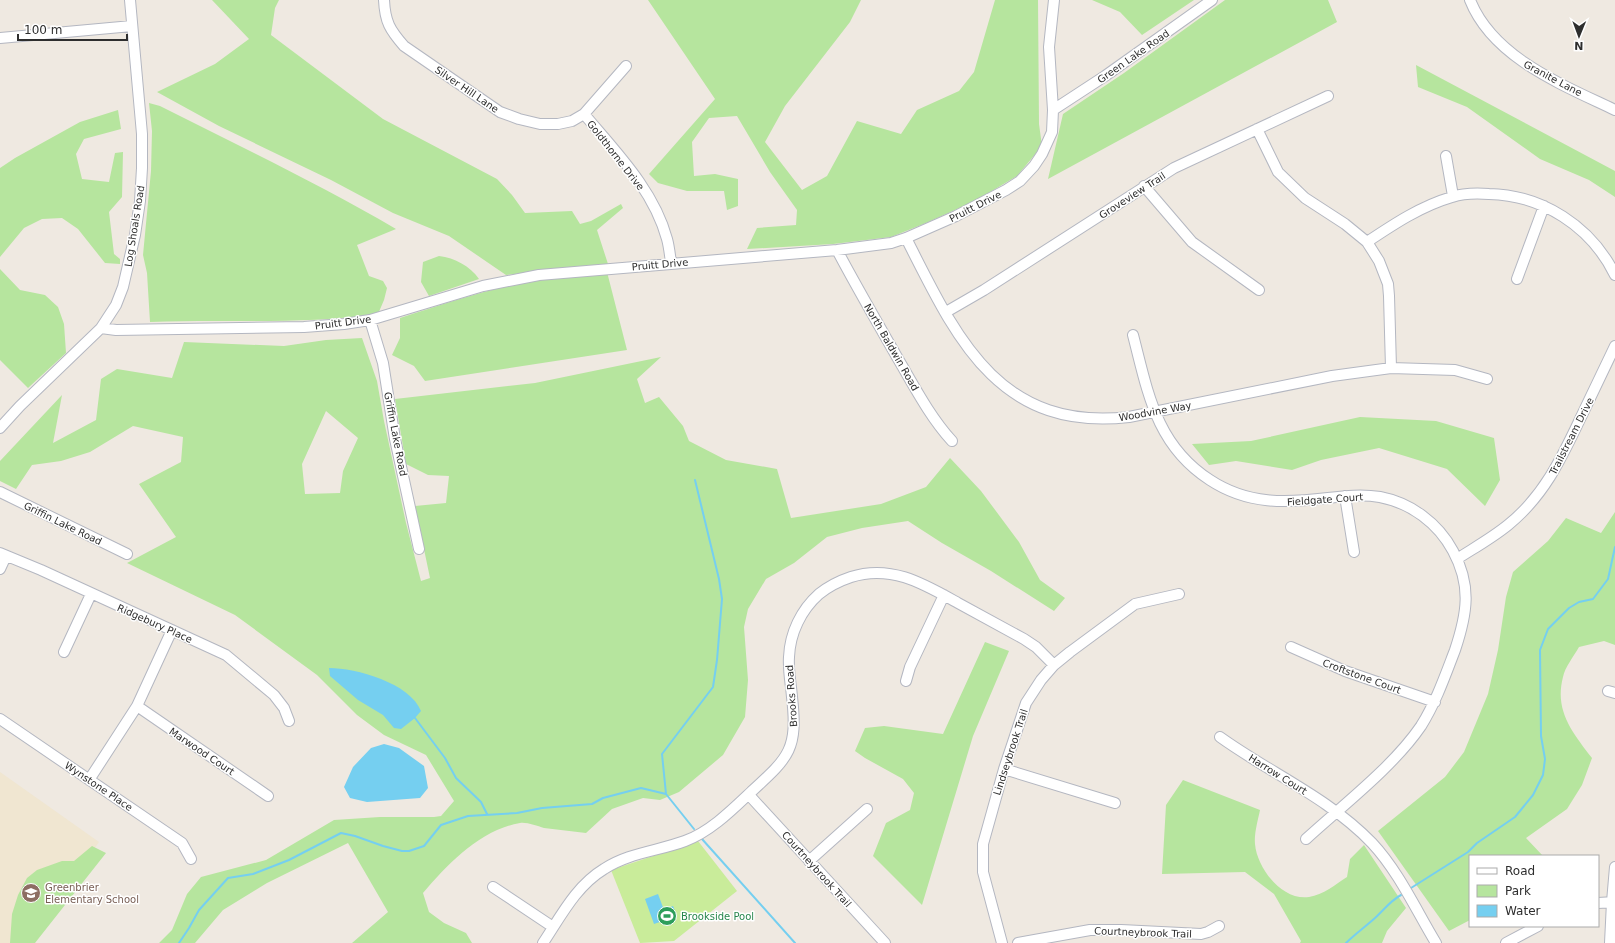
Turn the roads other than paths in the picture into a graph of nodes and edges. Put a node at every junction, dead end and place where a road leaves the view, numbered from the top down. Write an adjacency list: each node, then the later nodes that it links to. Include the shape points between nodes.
1 (130, 0): 6 (street, Log Shoals Road)
2 (384, 0): 12 (street, Silver Hill Lane, via 386,20 404,46 500,112 540,124 572,121)
3 (1054, 0): 10 (street, Pruitt Drive, via 1049,47)
4 (1212, 0): 10 (street, Green Lake Road)
5 (1470, 0): 11 (street, Granite Lane, via 1488,32 1528,66)
6 (132, 26): 7 (street); 27 (street, Log Shoals Road, via 142,134 140,201 123,287 116,305)
7 (0, 38)
8 (626, 66): 12 (street)
9 (1328, 96): 13 (street, Groveview Trail)
10 (1053, 110): 18 (street, Pruitt Drive, via 1052,132 1046,148 1020,181 956,216)
11 (1615, 110)
12 (584, 114): 21 (street, Goldthorne Drive, via 646,193 668,239)
13 (1257, 130): 15 (street, Groveview Trail, via 1174,168); 19 (street, via 1278,172 1305,198 1345,224)
14 (1446, 156): 16 (street)
15 (1144, 186): 24 (street, via 1192,242); 25 (street, Groveview Trail)
16 (1453, 196): 17 (street, via 1472,193 1499,194 1528,199); 19 (street, via 1424,208)
17 (1544, 206): 22 (street, via 1581,230 1603,254); 23 (street)
18 (906, 238): 20 (street, Pruitt Drive, via 891,243); 25 (street, Woodvine Way)
19 (1366, 242): 30 (street, via 1379,262 1388,284)
20 (837, 250): 21 (street, Pruitt Drive); 34 (street, North Baldwin Road, via 907,374 935,420)
21 (671, 263): 26 (street, Pruitt Drive, via 561,272 512,280 482,286)
22 (1615, 274)
23 (1517, 279)
24 (1259, 290)
25 (946, 312): 32 (street, Woodvine Way, via 980,363 1004,386 1033,404 1063,414 1094,419 1129,417)
26 (370, 320): 27 (street, Pruitt Drive, via 304,327 116,330); 37 (street, Griffin Lake Road, via 383,363 394,439)
27 (100, 328): 33 (street, Log Shoals Road)
28 (1133, 335): 32 (street, Fieldgate Court, via 1149,398)
29 (1615, 346): 41 (street, Trailstream Drive, via 1564,455 1545,485 1509,524)
30 (1392, 368): 31 (street, Woodvine Way, via 1455,370); 32 (street, Woodvine Way, via 1332,376)
31 (1488, 379)
32 (1155, 411): 36 (street, Fieldgate Court, via 1172,445 1191,465 1212,481 1236,493 1276,502)
33 (1, 426)
34 (952, 441)
35 (0, 492): 40 (street, Griffin Lake Road)
36 (1345, 496): 38 (street); 41 (street, Fieldgate Court, via 1380,497 1413,509 1441,533)
37 (419, 549)
38 (1354, 552)
39 (3, 554): 42 (street); 43 (street, Ridgebury Place)
40 (126, 554)
41 (1457, 558): 51 (street, Fieldgate Court, via 1465,585 1465,616)
42 (0, 569)
43 (91, 594): 46 (street, Ridgebury Place); 48 (street)
44 (1179, 594): 49 (street, Lindseybrook Trail, via 1135,604)
45 (944, 595): 49 (street, Brooks Road, via 1024,639); 50 (street); 58 (street, Brooks Road, via 901,575 875,572 843,580 814,599 798,622 791,641 789,666 794,715 792,745 778,767)
46 (172, 630): 52 (street); 54 (street, Ridgebury Place, via 226,655 274,695 284,708)
47 (1291, 647): 51 (street, Croftstone Court, via 1345,671)
48 (64, 652)
49 (1054, 665): 56 (street, Lindseybrook Trail, via 1026,704)
50 (906, 681)
51 (1435, 702): 62 (street, Fieldgate Court, via 1402,750)
52 (137, 706): 57 (street); 59 (street, Marwood Court)
53 (0, 719): 57 (street, Wynstone Place)
54 (289, 721)
55 (1220, 737): 62 (street, Harrow Court)
56 (1004, 769): 60 (street); 75 (street, Lindseybrook Trail, via 985,832 982,858 986,887)
57 (89, 780): 64 (street, Wynstone Place, via 182,842)
58 (749, 795): 65 (street, Courtneybrook Trail); 71 (street, Brooks Road, via 717,822 694,837 626,858 603,869 578,890)
59 (268, 796)
60 (1115, 803)
61 (867, 809): 65 (street)
62 (1335, 812): 63 (street, Fieldgate Court); 77 (street, Harrow Court, via 1360,831 1384,858)
63 (1306, 839)
64 (191, 860)
65 (809, 861): 74 (street, Courtneybrook Trail)
66 (1615, 866): 68 (street)
67 (493, 888): 71 (street)
68 (1613, 902): 69 (street); 79 (street)
69 (1599, 903)
70 (1219, 926): 76 (street, Courtneybrook Trail, via 1201,934 1090,930)
71 (553, 927): 73 (street, Brooks Road)
72 (1536, 927): 78 (street)
73 (543, 943)
74 (885, 943)
75 (1002, 943)
76 (1018, 943)
77 (1436, 943)
78 (1506, 943)
79 (1610, 943)

